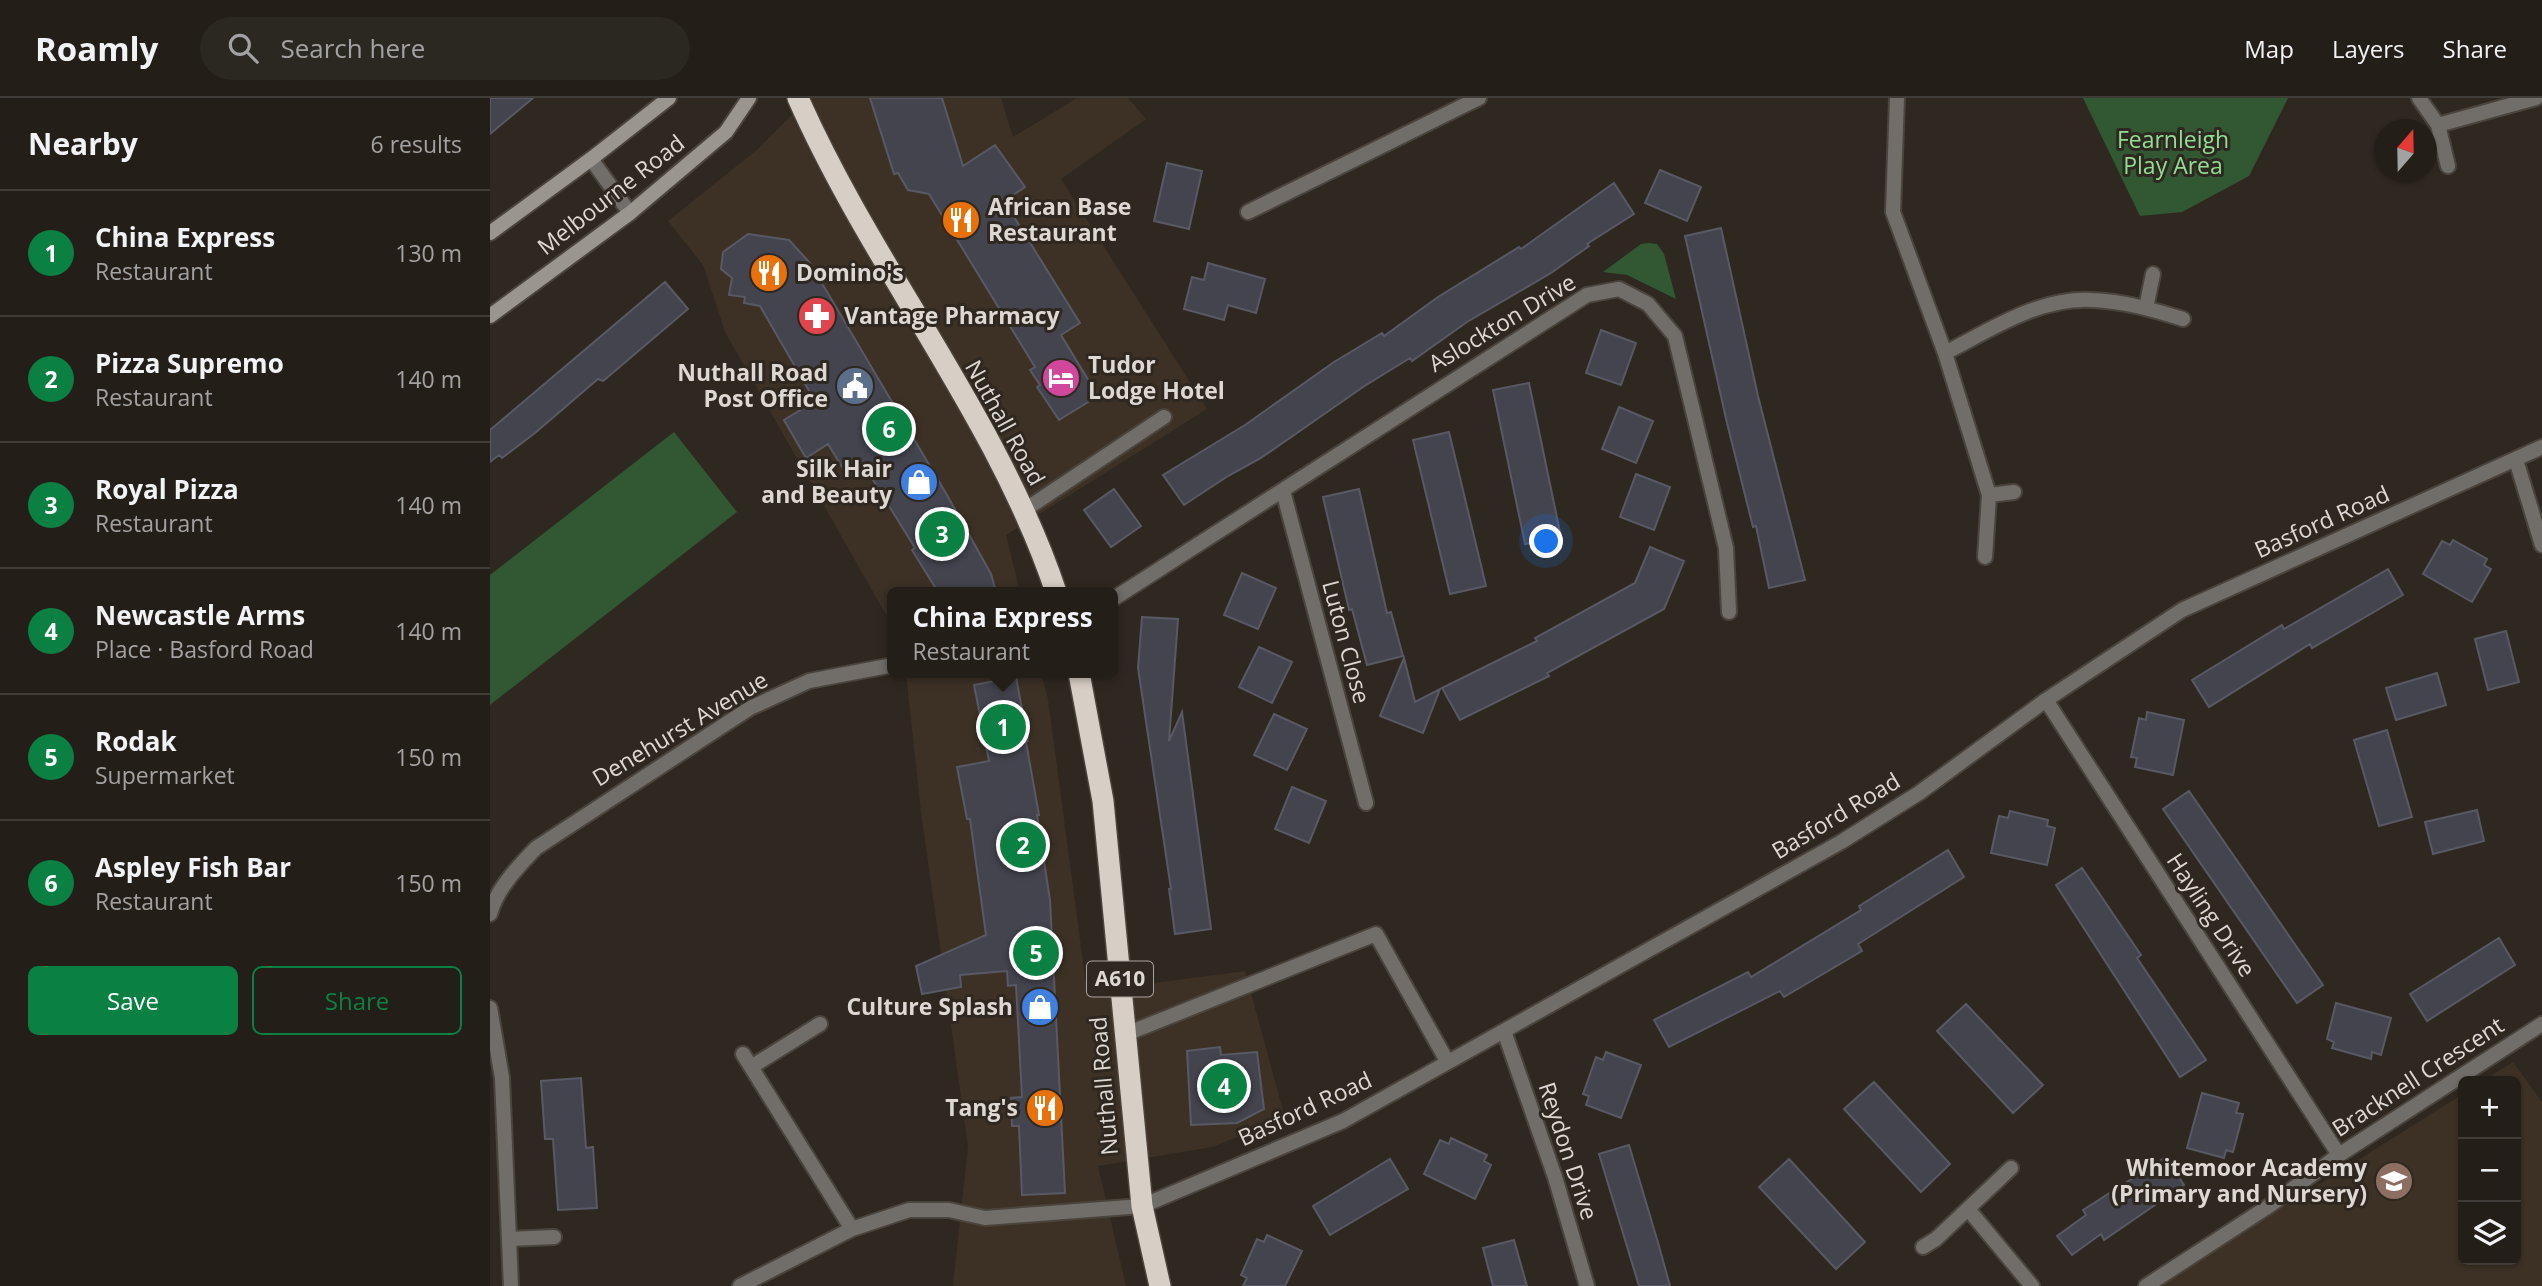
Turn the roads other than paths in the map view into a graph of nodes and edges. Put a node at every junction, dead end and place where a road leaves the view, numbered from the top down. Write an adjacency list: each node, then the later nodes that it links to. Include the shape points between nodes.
1 (669, 98): 9 (street, Melbourne Road)
2 (749, 98): 12 (street, Melbourne Road, via 726,132)
3 (798, 98): 25 (highway, Nuthall Road, via 817,142 986,437)
4 (1479, 98): 11 (street)
5 (1897, 98): 18 (street, via 1893,212)
6 (2419, 98): 8 (street)
7 (2536, 98): 8 (street)
8 (2438, 125): 10 (street)
9 (591, 159): 12 (street); 13 (street, Melbourne Road)
10 (2448, 166)
11 (1248, 212)
12 (630, 213): 16 (street, Melbourne Road)
13 (490, 233)
14 (2153, 274): 15 (street)
15 (2146, 308): 17 (street); 18 (street, via 2092,300 2059,302 2029,311)
16 (490, 316)
17 (2183, 319)
18 (1945, 353): 24 (street)
19 (1164, 417): 25 (street)
20 (2542, 447): 21 (street, Basford Road)
21 (2515, 460): 26 (street); 33 (street, Basford Road, via 2182,610)
22 (1283, 491): 29 (street, Aslockton Drive); 30 (street, Aslockton Drive, via 1587,295 1619,289 1648,304 1675,336 1726,548); 34 (street, Luton Close)
23 (2014, 492): 24 (street)
24 (1989, 495): 27 (street)
25 (1023, 511): 28 (highway, Nuthall Road)
26 (2542, 545)
27 (1985, 557)
28 (1054, 587)
29 (1118, 596)
30 (1729, 612)
31 (887, 666): 35 (street, Denehurst Avenue, via 809,681 750,708 536,848 493,902)
32 (1080, 678): 40 (highway, Nuthall Road / A610, via 1103,800)
33 (2046, 700): 39 (street, Basford Road, via 1919,793 1841,842); 42 (street, Hayling Drive)
34 (1366, 803)
35 (490, 914)
36 (490, 1008): 48 (street, via 502,1078)
37 (820, 1024): 46 (street, via 747,1060)
38 (2542, 1024): 42 (street, Bracknell Crescent)
39 (1504, 1031): 41 (street, Basford Road); 53 (street, Reydon Drive)
40 (1126, 1034): 41 (street, via 1376,934); 44 (highway, Nuthall Road / A610)
41 (1447, 1061): 44 (street, Basford Road, via 1343,1121)
42 (2339, 1155): 55 (street, Bracknell Crescent)
43 (2011, 1168): 45 (street)
44 (1142, 1206): 46 (street, Basford Road, via 985,1218 949,1210 909,1210); 52 (highway, Nuthall Road / A610)
45 (1968, 1209): 49 (street); 54 (street)
46 (852, 1229): 51 (street, Basford Road)
47 (554, 1237): 48 (street)
48 (509, 1238): 50 (street)
49 (1923, 1247)
50 (511, 1286)
51 (740, 1286)
52 (1160, 1286)
53 (1587, 1286)
54 (2032, 1286)
55 (2146, 1286)

